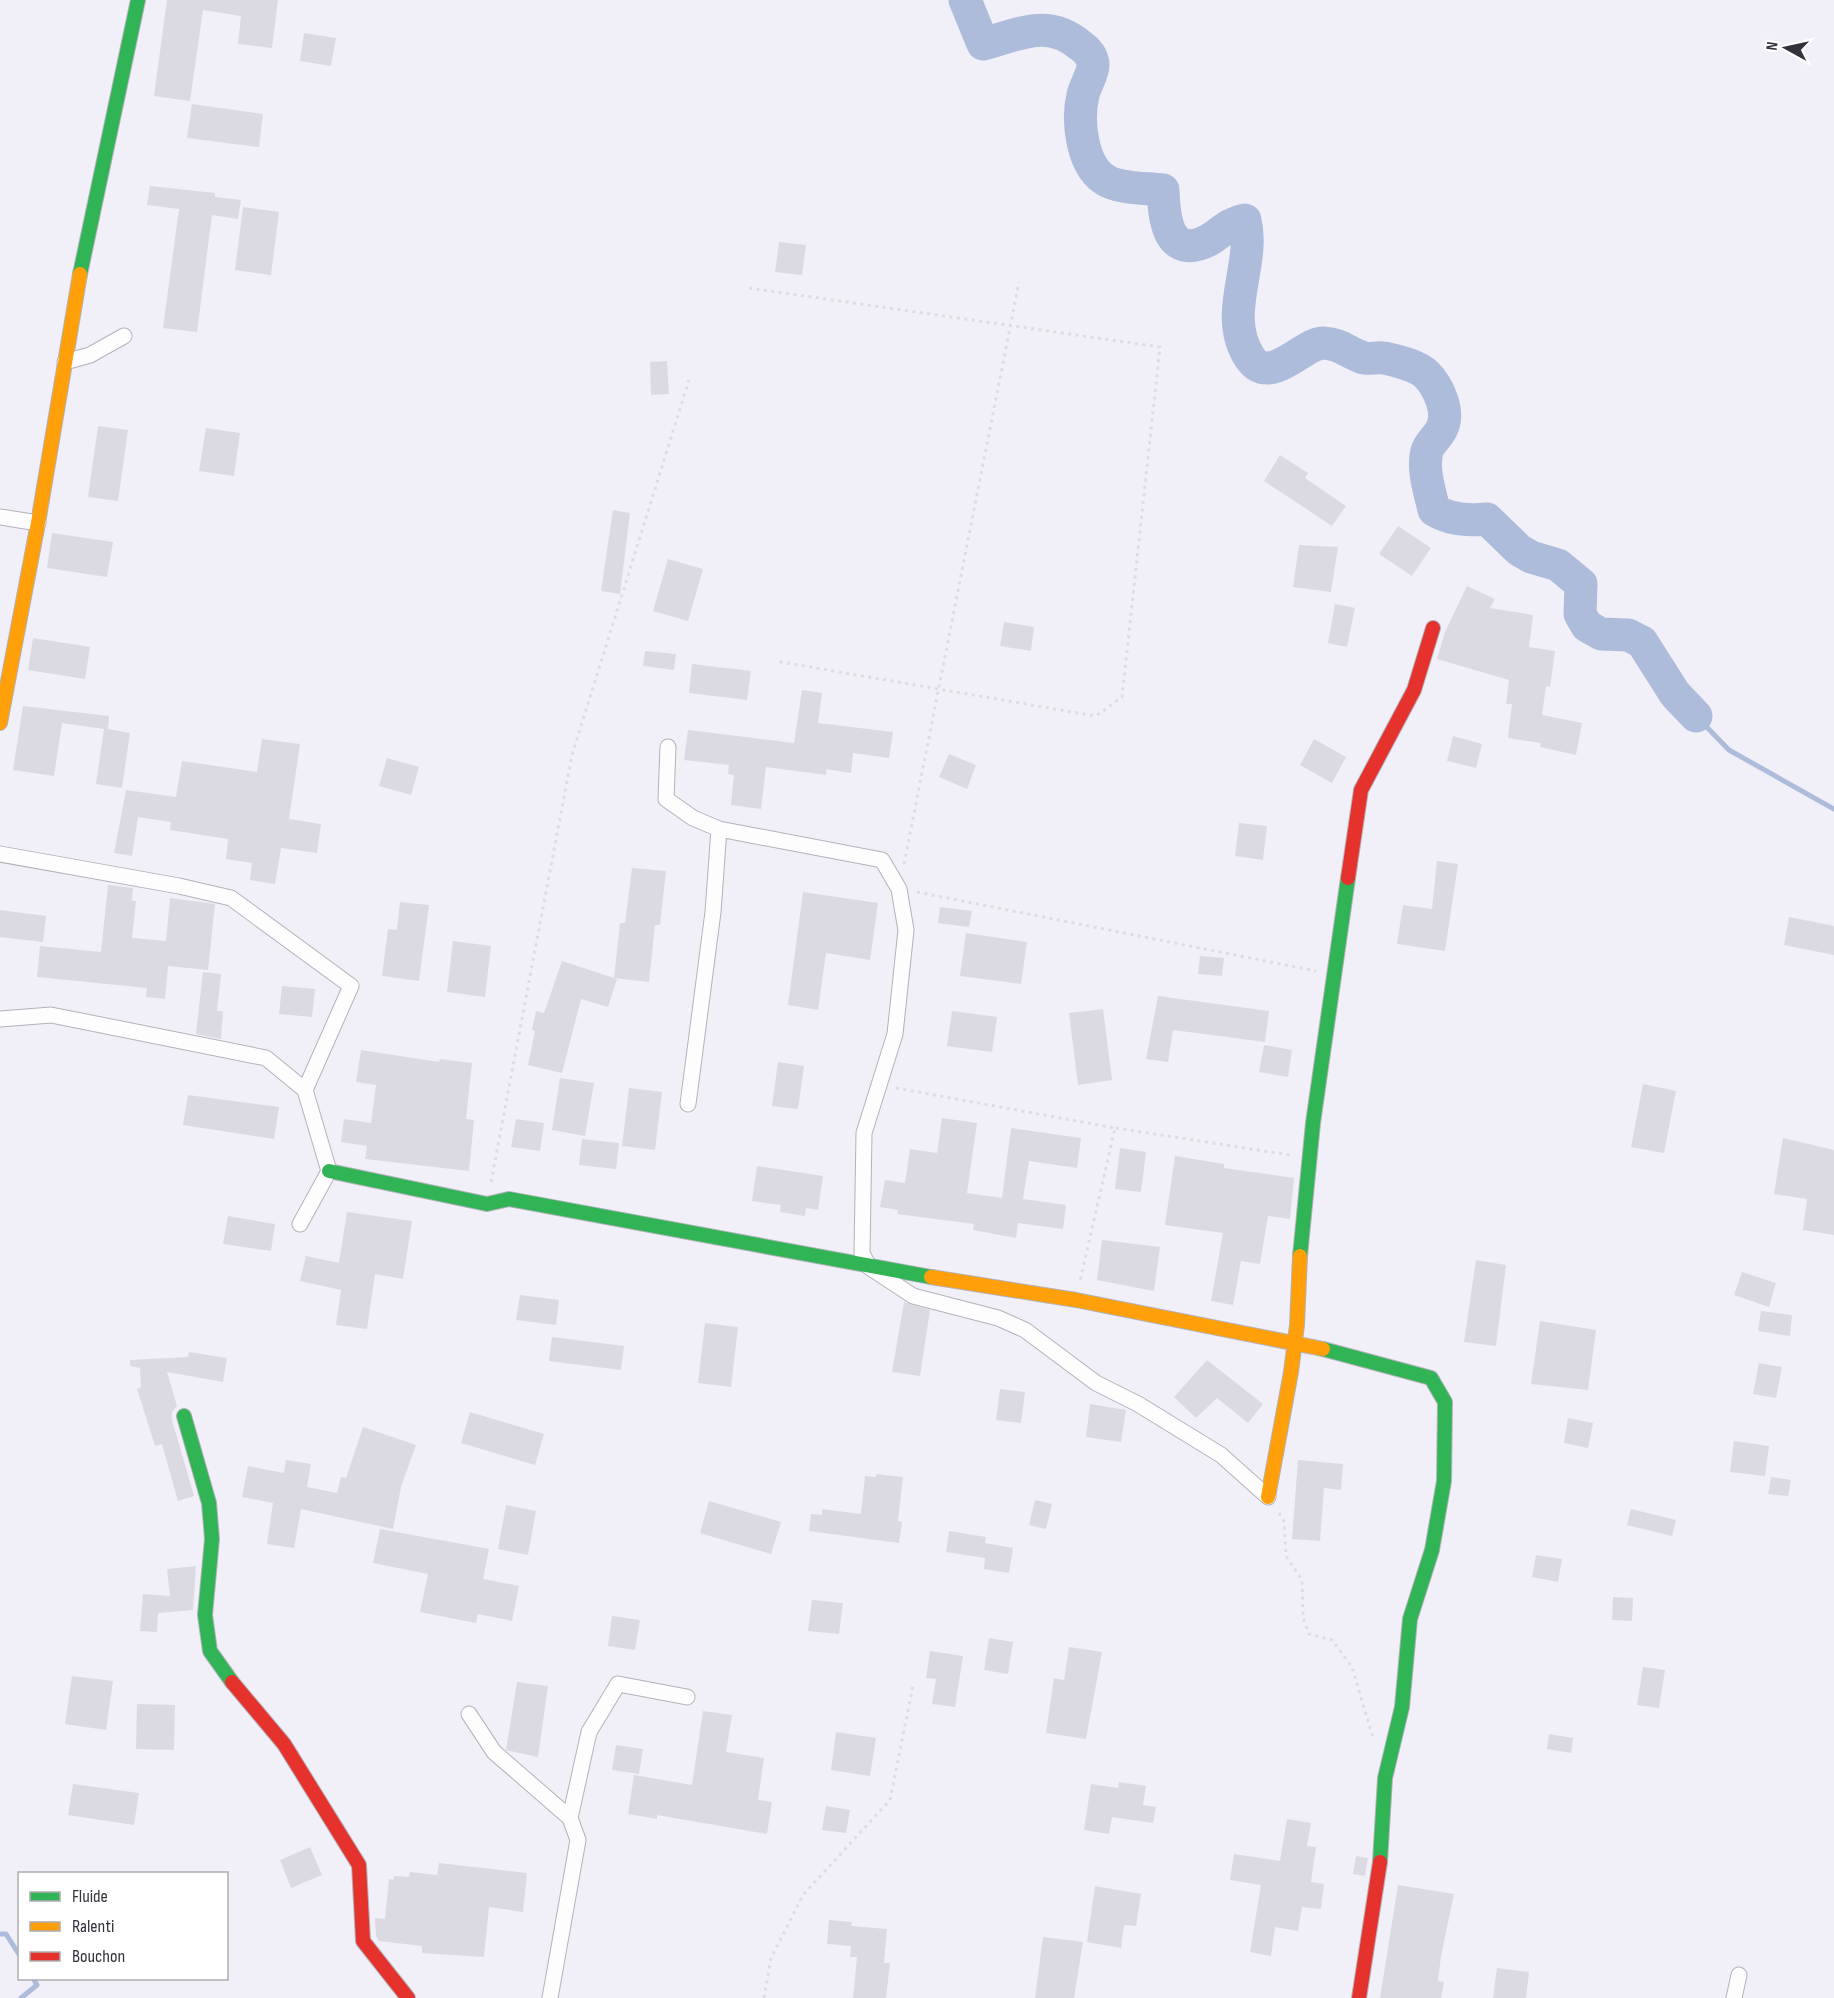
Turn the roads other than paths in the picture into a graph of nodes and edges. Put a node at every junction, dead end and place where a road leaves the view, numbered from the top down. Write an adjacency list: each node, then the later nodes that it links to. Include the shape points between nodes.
1 (138, 0): 3 (street, via 84,246)
2 (123, 336): 3 (street, via 90,355)
3 (65, 362): 5 (street)
4 (0, 517): 5 (street)
5 (38, 523): 7 (street)
6 (1433, 628): 17 (street, via 1413,690 1360,790 1309,1158)
7 (0, 723)
8 (668, 747): 9 (street, via 666,800)
9 (719, 829): 13 (street); 16 (street, via 882,860 899,889 906,930 895,1034 864,1133 862,1253)
10 (0, 854): 12 (street, via 231,898 351,986)
11 (0, 1019): 12 (street, via 51,1015 266,1058)
12 (305, 1090): 14 (street)
13 (688, 1104)
14 (329, 1171): 15 (street); 16 (street, via 487,1204 509,1199)
15 (300, 1224)
16 (869, 1267): 17 (street, via 1076,1300); 19 (street, via 913,1296 998,1318 1025,1330 1096,1383 1221,1455)
17 (1295, 1342): 19 (street); 26 (street, via 1431,1378 1445,1402 1444,1481 1432,1550 1410,1619 1402,1707 1385,1778 1382,1849)
18 (184, 1416): 24 (street, via 209,1503 212,1539 205,1615 210,1651 284,1744 359,1865 363,1941)
19 (1268, 1497)
20 (687, 1697): 22 (street, via 618,1684 589,1732)
21 (469, 1714): 22 (street, via 494,1752)
22 (570, 1818): 25 (street, via 578,1840)
23 (1738, 1975): 27 (street)
24 (408, 1998)
25 (550, 1998)
26 (1359, 1998)
27 (1734, 1998)

